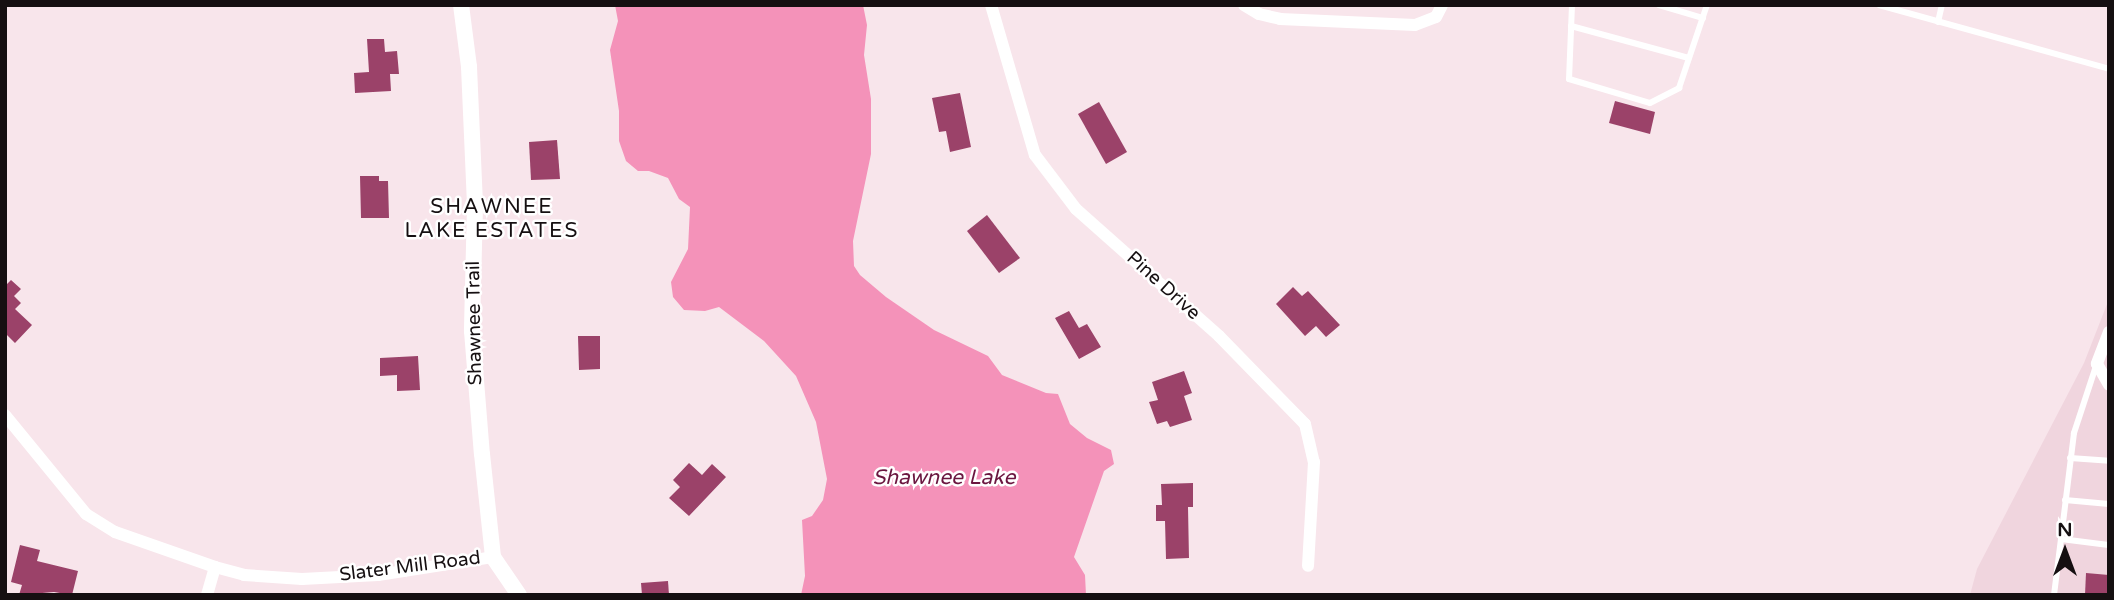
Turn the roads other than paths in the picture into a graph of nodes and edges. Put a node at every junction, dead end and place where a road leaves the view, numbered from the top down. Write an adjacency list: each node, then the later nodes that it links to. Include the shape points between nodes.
1 (461, 5): 26 (street, Shawnee Trail, via 469,66 475,205 472,331)
2 (991, 5): 27 (street, Pine Drive, via 1035,155 1076,209 1219,336 1305,424 1314,463)
3 (1244, 5): 4 (street, via 1280,19 1415,26 1436,16)
4 (1442, 5)
5 (1572, 5): 13 (lane)
6 (1659, 5): 11 (lane)
7 (1707, 5): 11 (lane)
8 (1879, 5): 10 (lane)
9 (1942, 5): 12 (lane)
10 (1896, 8): 12 (lane)
11 (1703, 18): 14 (lane)
12 (1938, 22): 15 (lane)
13 (1571, 26): 14 (lane); 14 (lane, via 1569,79 1650,103 1679,88)
14 (1689, 58)
15 (2109, 69)
16 (2109, 332): 17 (street)
17 (2097, 364): 18 (street); 20 (lane)
18 (2109, 385)
19 (5, 415): 28 (street, Slater Mill Road, via 86,514 115,532)
20 (2070, 457): 21 (lane); 22 (lane)
21 (2109, 461)
22 (2065, 500): 23 (lane); 24 (lane)
23 (2109, 504)
24 (2060, 539): 25 (lane); 31 (lane)
25 (2109, 545)
26 (493, 557): 28 (street, Slater Mill Road, via 378,575 302,579 244,575); 30 (street, Slater Mill Road)
27 (1308, 566)
28 (215, 567): 29 (street)
29 (207, 595)
30 (519, 595)
31 (2054, 595)

